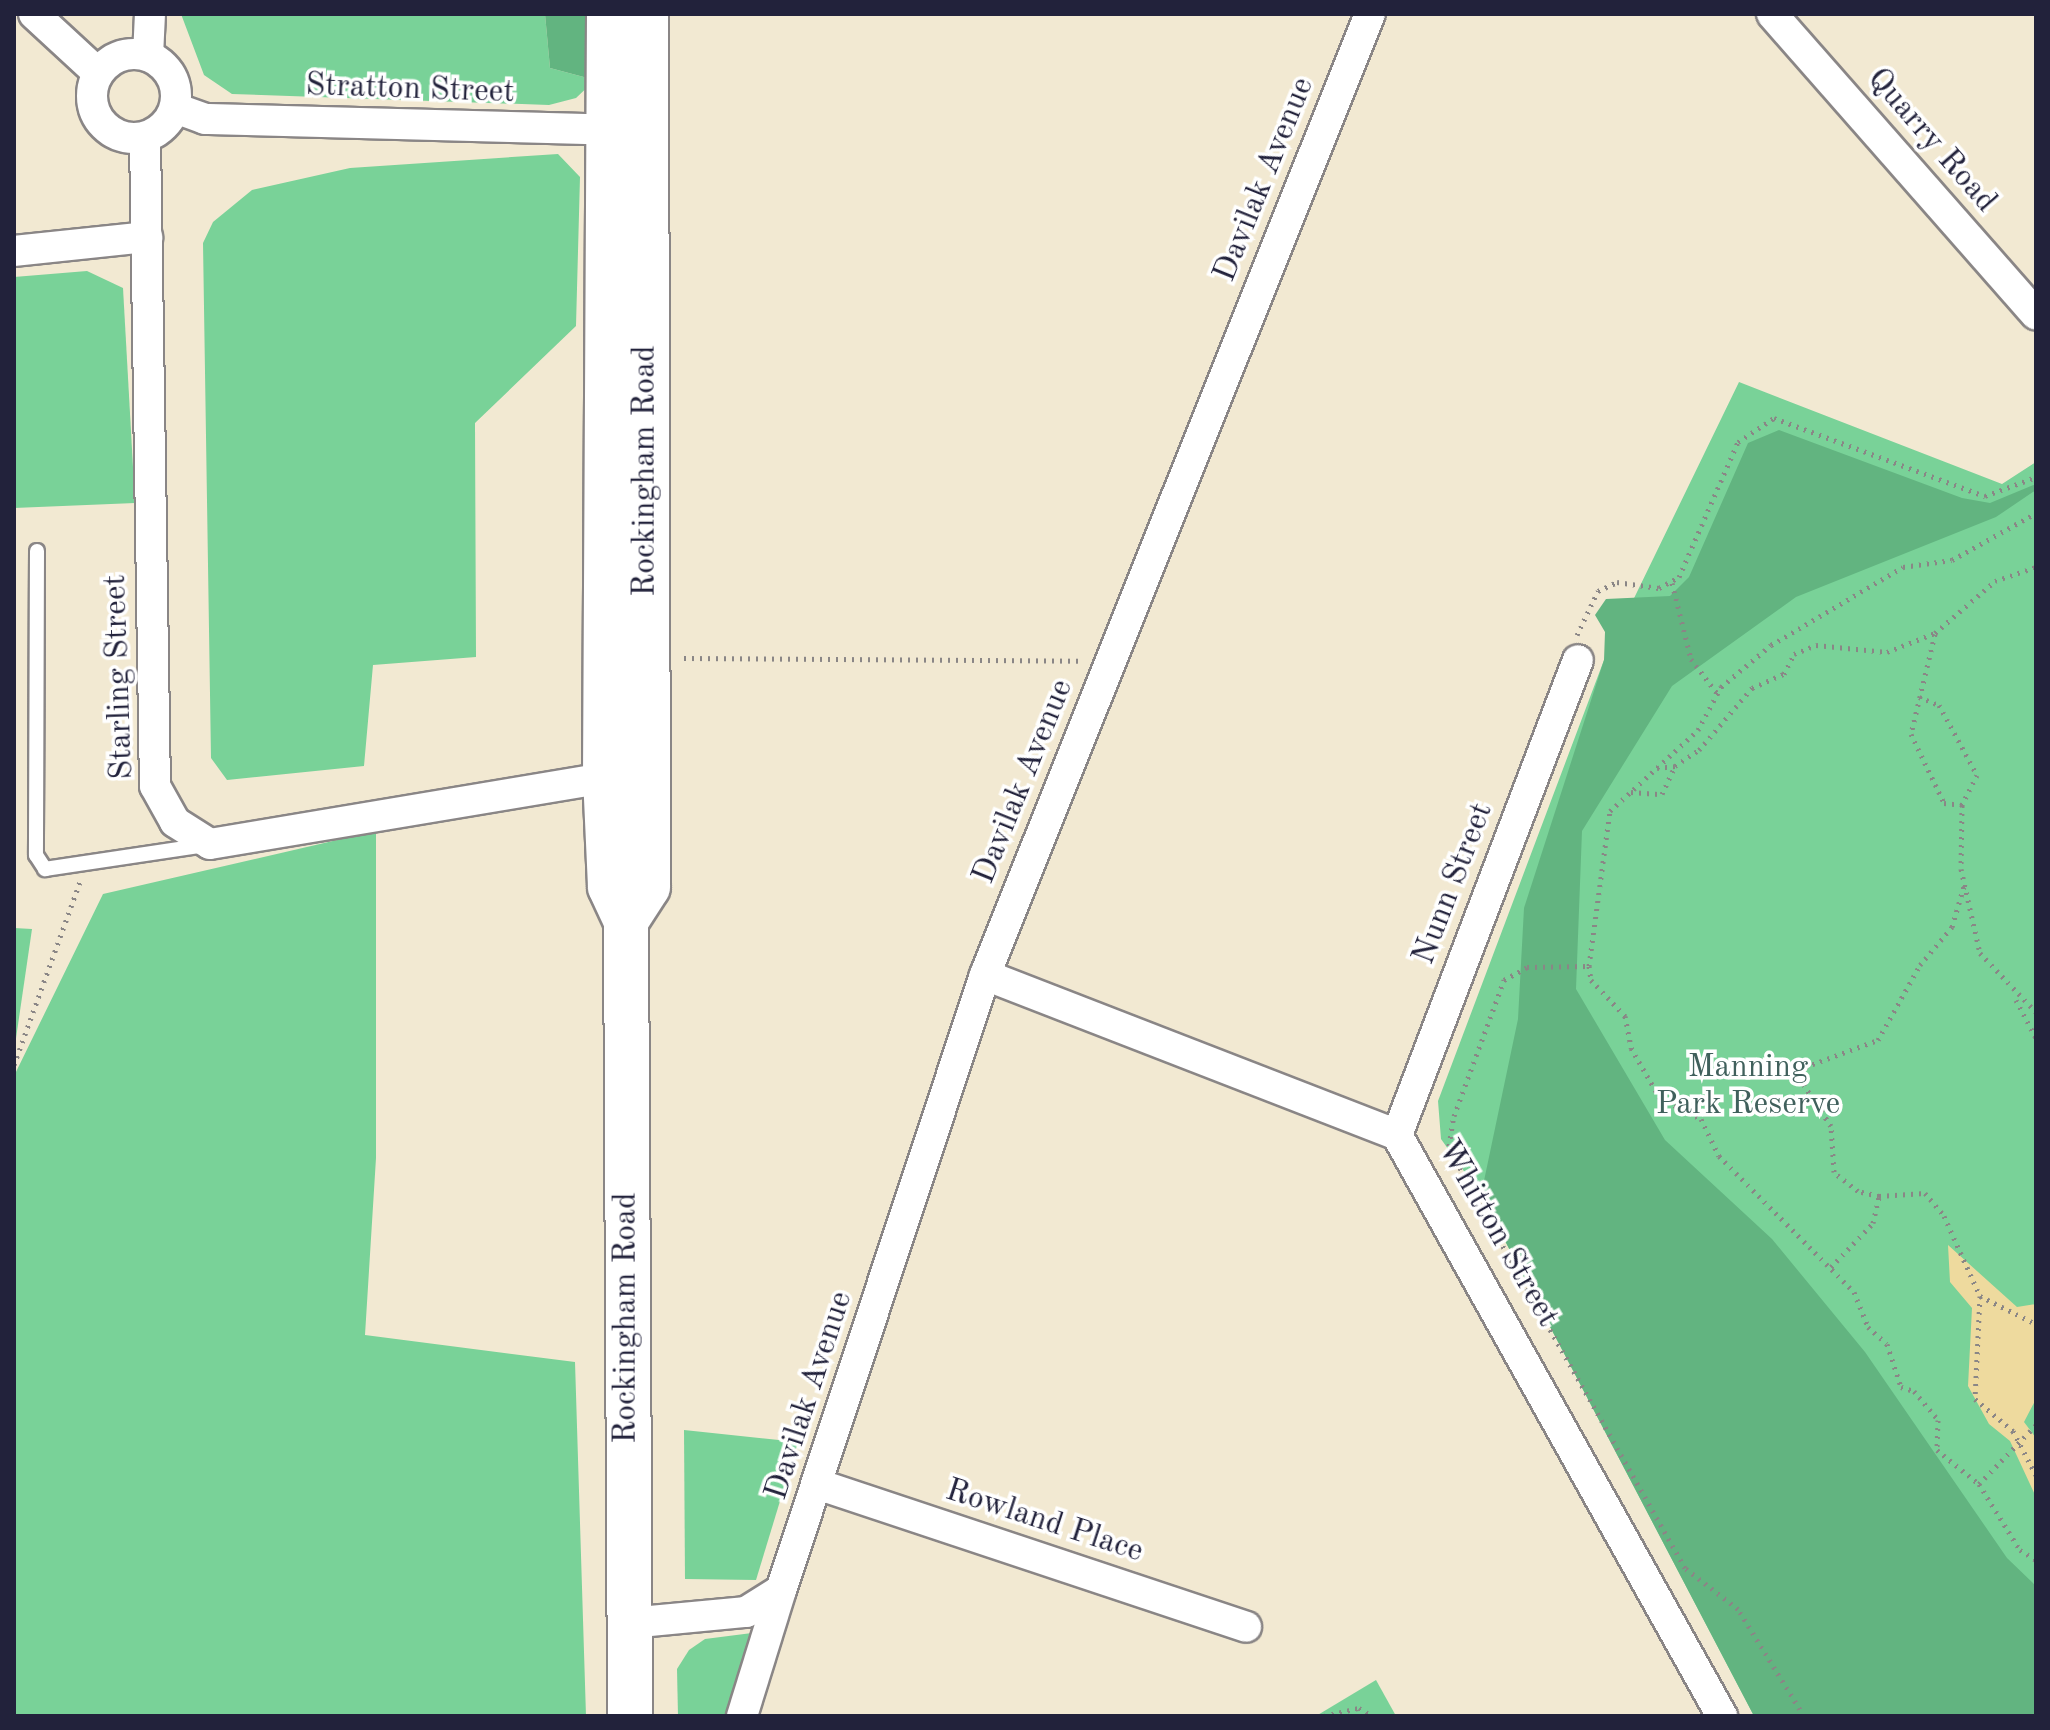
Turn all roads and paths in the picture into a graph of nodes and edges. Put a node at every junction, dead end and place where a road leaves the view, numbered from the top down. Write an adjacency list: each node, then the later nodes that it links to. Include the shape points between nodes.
1 (34, 14): 8 (street)
2 (150, 14): 7 (street)
3 (609, 14): 10 (main road, Rockingham Road)
4 (646, 14): 10 (main road, Rockingham Road)
5 (1370, 14): 35 (street, Davilak Avenue)
6 (1772, 14): 14 (street, Quarry Road)
7 (148, 56): 8 (street, via 120,56); 9 (street, via 169,71)
8 (98, 73): 11 (street, via 96,115 116,135)
9 (175, 108): 10 (street, Stratton Street, via 221,120); 11 (street)
10 (628, 130): 28 (main road, Rockingham Road)
11 (145, 138): 12 (street, Starling Street)
12 (147, 237): 13 (street); 31 (street, Starling Street, via 155,786 175,822)
13 (14, 251)
14 (2036, 314)
15 (2036, 477): 19 (path, via 1985,496 1774,418 1738,442)
16 (2036, 513): 24 (path, via 1952,560 1903,567 1771,645)
17 (37, 551): 32 (lane, via 36,855 45,869)
18 (2036, 567): 20 (path, via 1995,581)
19 (1672, 583): 22 (path, via 1659,588 1617,582 1598,591 1578,621); 24 (path, via 1691,659)
20 (1935, 633): 25 (path); 26 (path, via 1887,652 1816,645 1794,654 1784,674 1752,688 1699,750)
21 (666, 658): 23 (path)
22 (1578, 660): 40 (street, Nunn Street)
23 (1087, 661)
24 (1717, 693): 27 (path, via 1698,730)
25 (1919, 697): 30 (path, via 1911,734 1925,776 1944,803); 30 (path, via 1939,705 1977,775)
26 (1675, 766): 27 (path); 29 (path, via 1662,794)
27 (1654, 768): 29 (path)
28 (626, 774): 31 (street); 52 (main road, Rockingham Road, via 648,887 626,921)
29 (1631, 792): 34 (path, via 1603,827)
30 (1962, 805): 33 (path)
31 (210, 844): 32 (lane)
32 (84, 863): 39 (path)
33 (1965, 882): 36 (path, via 1980,953); 41 (path, via 1952,927 1904,988 1878,1040 1805,1067 1804,1085 1831,1126 1834,1172)
34 (1589, 966): 42 (path, via 1591,980 1625,1016 1631,1048 1660,1098 1701,1119 1719,1156); 59 (path, via 1516,970 1495,1001 1449,1146 1685,1568 1738,1609)
35 (985, 975): 40 (street, Whitton Street); 49 (street, Davilak Avenue)
36 (2014, 996): 37 (path); 38 (path)
37 (2036, 1012)
38 (2036, 1038)
39 (14, 1065)
40 (1397, 1135): 58 (street, Whitton Street)
41 (1879, 1196): 42 (path, via 1873,1223); 43 (path, via 1925,1193 1944,1216)
42 (1831, 1267): 48 (path, via 1887,1344 1901,1387 1914,1391 1938,1420 1937,1450)
43 (1980, 1296): 44 (path); 46 (path, via 1975,1399)
44 (2036, 1324)
45 (2036, 1425): 46 (path)
46 (2021, 1448): 47 (path); 48 (path)
47 (2036, 1475)
48 (1979, 1484): 50 (path, via 2020,1550)
49 (820, 1485): 51 (street, Davilak Avenue); 53 (street, Rowland Place)
50 (2036, 1560)
51 (781, 1590): 52 (street, via 746,1612); 55 (street, Davilak Avenue)
52 (629, 1623): 54 (main road, Rockingham Road)
53 (1246, 1627)
54 (630, 1716)
55 (742, 1716)
56 (1324, 1716): 57 (path, via 1359,1708)
57 (1372, 1716)
58 (1722, 1716)
59 (1804, 1716)

